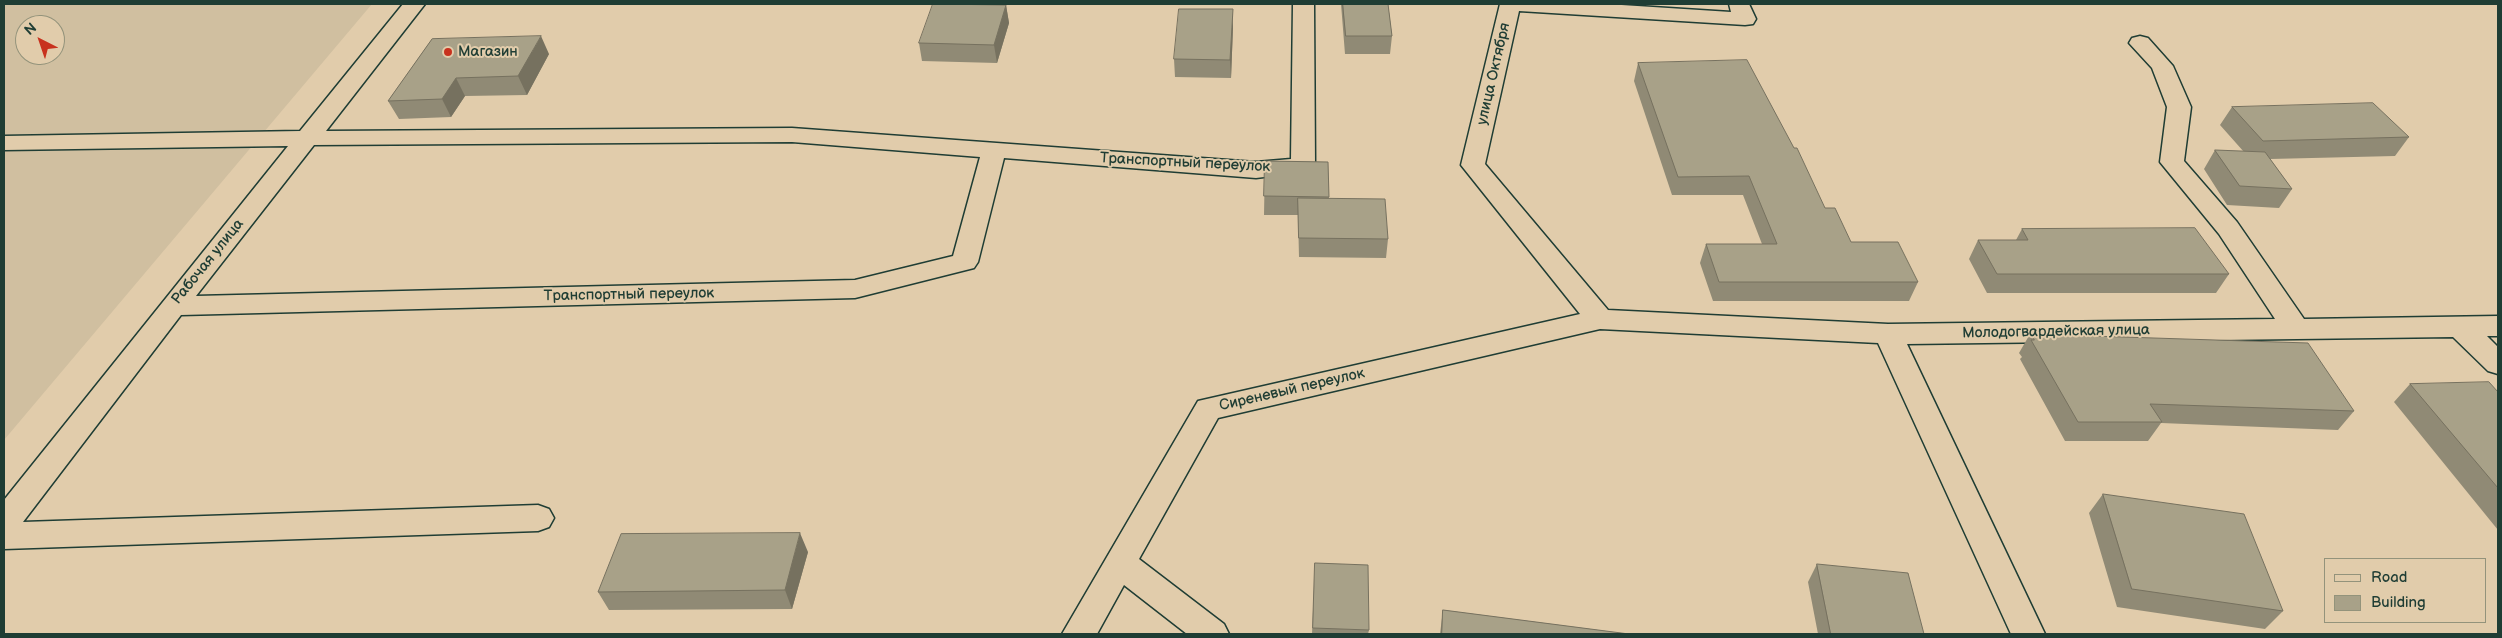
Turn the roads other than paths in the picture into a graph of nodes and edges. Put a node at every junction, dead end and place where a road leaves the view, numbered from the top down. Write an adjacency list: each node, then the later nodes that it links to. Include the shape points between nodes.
1 (414, 4): 6 (street, Рабочая улица)
2 (1304, 4): 8 (street, Транспортный переулок, via 1303,166 1256,170)
3 (1510, 4): 4 (street, улица Октября, via 1745,19); 10 (street, улица Октября, via 1473,165)
4 (1739, 4)
5 (2140, 43): 13 (street, via 2162,66 2179,107 2172,162 2228,228)
6 (308, 138): 7 (street, Транспортный переулок); 8 (street, Транспортный переулок, via 792,135); 9 (street, Рабочая улица)
7 (4, 143)
8 (994, 150): 9 (street, Транспортный переулок, via 966,262 855,289)
9 (173, 306): 17 (street, Рабочая улица)
10 (1600, 319): 14 (street, Молодогвардейская улица); 19 (street, Сиреневый переулок, via 1208,409)
11 (2498, 326): 12 (street, Молодогвардейская улица)
12 (2460, 327): 13 (street, Молодогвардейская улица); 15 (street)
13 (2296, 329): 14 (street, Молодогвардейская улица)
14 (1888, 334): 22 (street)
15 (2498, 364)
16 (538, 518): 18 (street)
17 (4, 523)
18 (4, 536)
19 (1120, 563): 20 (street, Сиреневый переулок); 21 (street)
20 (1079, 634)
21 (1212, 634)
22 (2028, 634)

